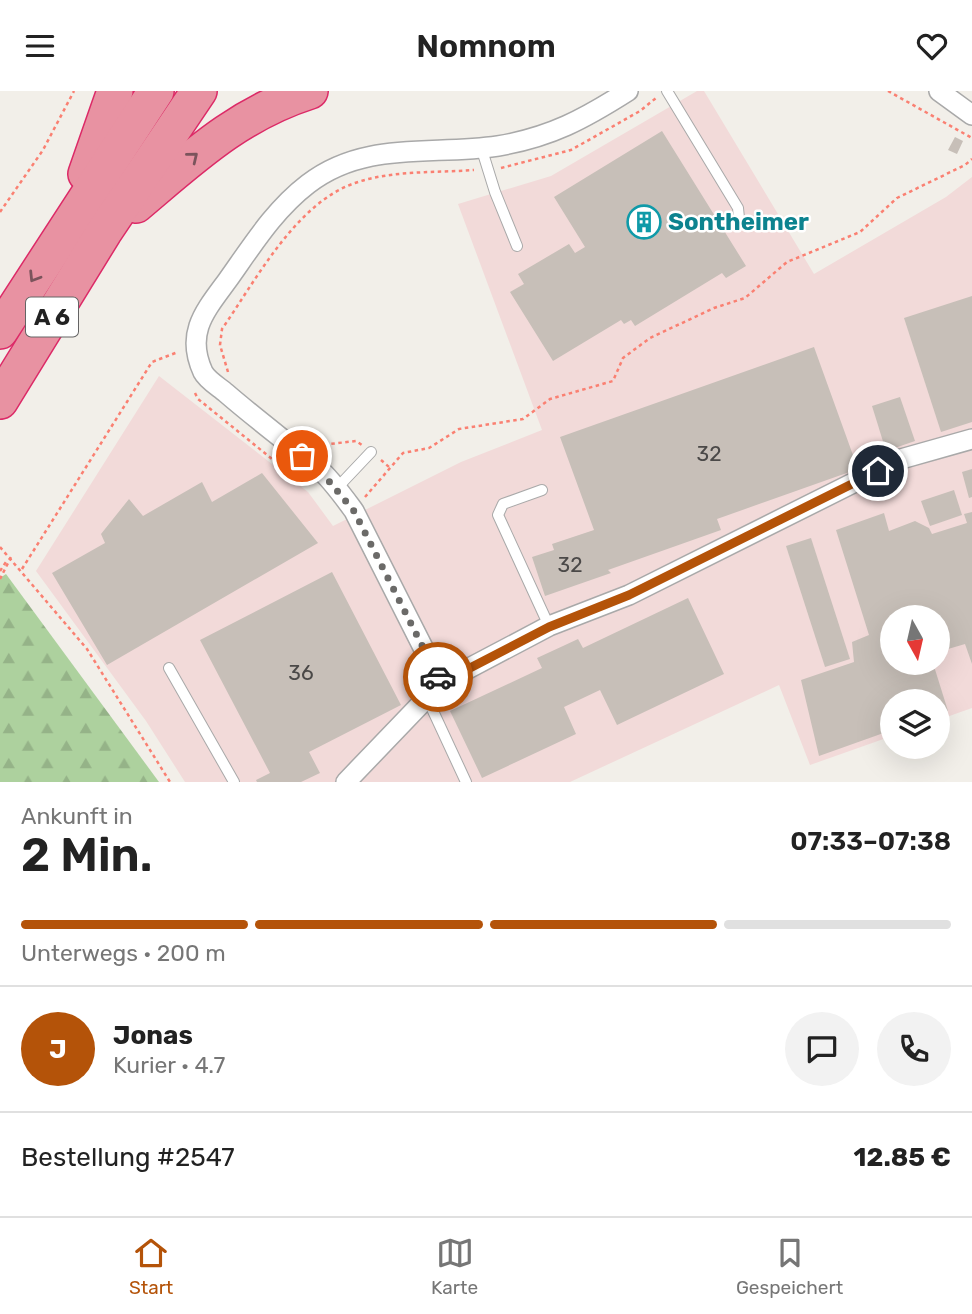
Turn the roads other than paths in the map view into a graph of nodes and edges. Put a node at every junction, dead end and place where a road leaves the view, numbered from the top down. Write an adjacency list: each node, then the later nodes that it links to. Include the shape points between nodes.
1 (115, 91): 11 (highway)
2 (156, 91): 11 (highway, A 6)
3 (200, 91): 12 (highway, A 6)
4 (310, 91): 12 (highway, one-way to 4, via 231,127)
5 (628, 91): 9 (street, via 589,117 545,135)
6 (665, 91): 10 (lane, via 738,208)
7 (939, 91): 8 (street)
8 (972, 114)
9 (481, 147): 13 (lane); 18 (street, via 379,155 346,162 310,183 278,211 200,318 196,348 204,374)
10 (738, 218)
11 (69, 223): 14 (highway, A 6, one-way to 14)
12 (104, 232): 15 (highway, A 6)
13 (517, 246)
14 (0, 331)
15 (0, 401)
16 (972, 439): 20 (street, via 901,459 629,595)
17 (371, 452): 18 (lane)
18 (337, 488): 22 (street, via 354,511)
19 (542, 491): 20 (lane, via 503,504 498,515)
20 (549, 627): 22 (street)
21 (169, 668): 23 (lane)
22 (434, 690): 24 (street); 25 (lane)
23 (234, 782)
24 (346, 782)
25 (466, 782)

